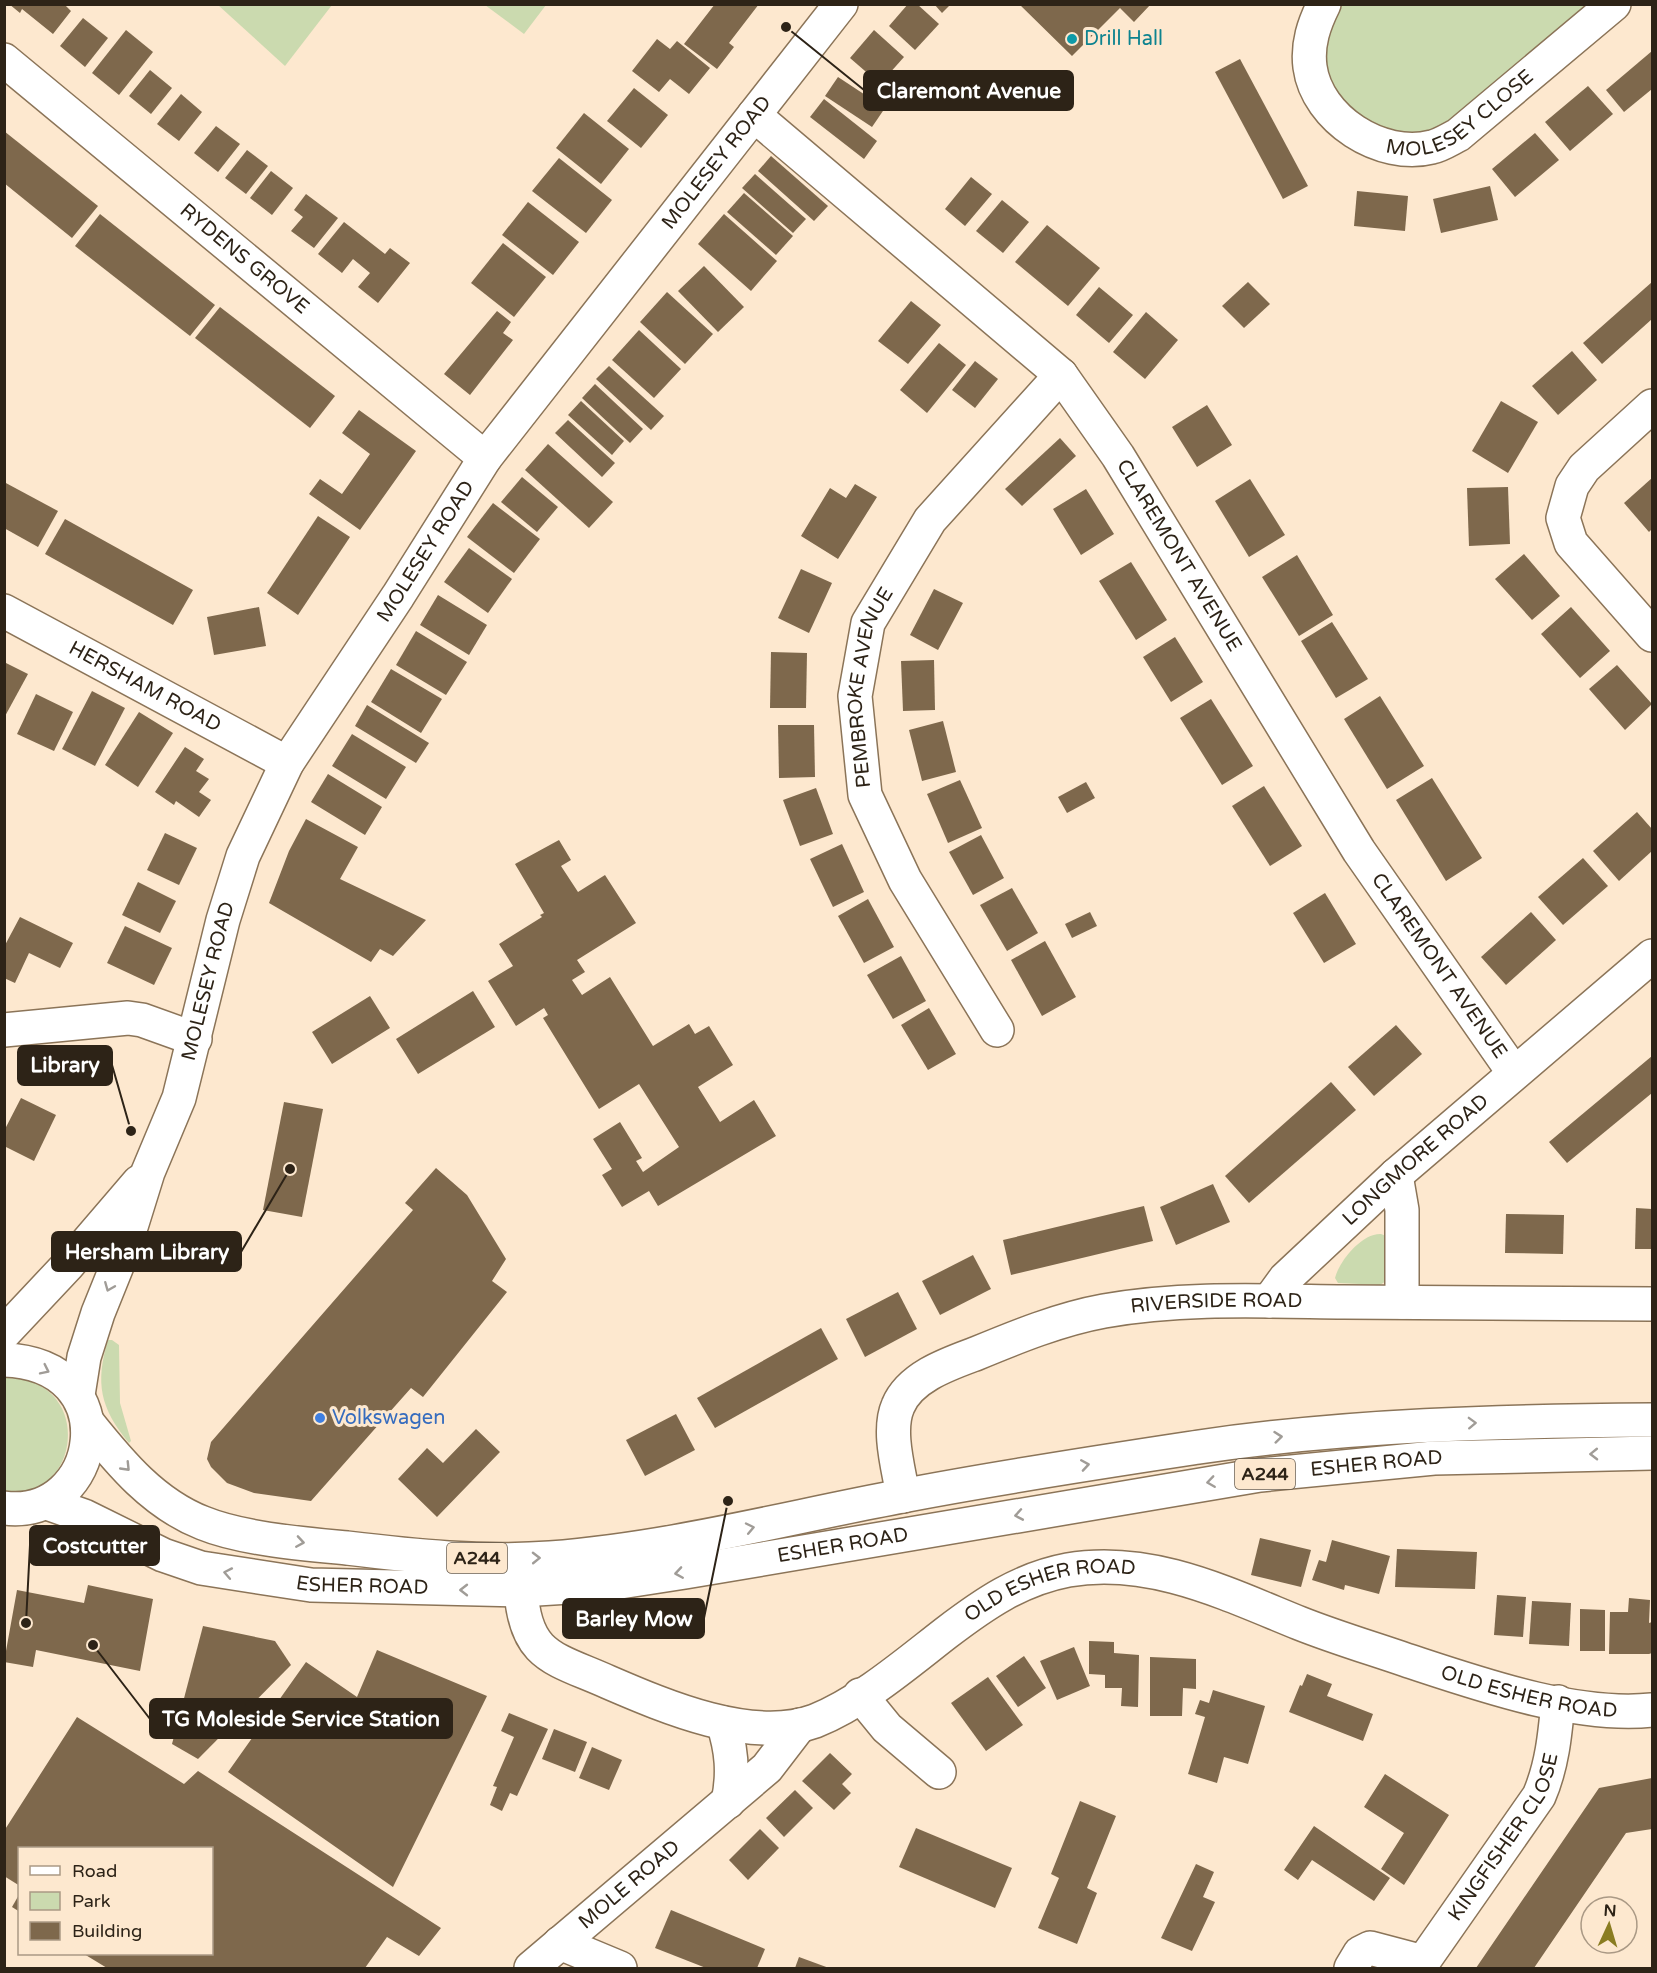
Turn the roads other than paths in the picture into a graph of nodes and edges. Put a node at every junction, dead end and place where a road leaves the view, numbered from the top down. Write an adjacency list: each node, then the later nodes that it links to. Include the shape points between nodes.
1 (841, 4): 5 (street, MOLESEY ROAD)
2 (1324, 4): 3 (street, MOLESEY CLOSE, via 1309,45 1310,67 1322,102 1341,121 1365,136 1383,145 1409,148 1432,147 1458,135)
3 (1614, 4)
4 (4, 60): 8 (street, RYDENS GROVE)
5 (754, 115): 6 (street, CLAREMONT AVENUE); 8 (street, MOLESEY ROAD)
6 (1061, 375): 14 (street, PEMBROKE AVENUE, via 930,520 868,622 855,696 865,795 905,880); 16 (street, CLAREMONT AVENUE, via 1118,456 1359,851)
7 (1653, 406): 10 (street, via 1584,468 1572,486 1563,518 1571,543)
8 (485, 458): 11 (street, MOLESEY ROAD)
9 (4, 611): 11 (street, HERSHAM ROAD)
10 (1653, 635)
11 (287, 763): 15 (street, MOLESEY ROAD, via 243,856 223,920)
12 (1653, 956): 16 (street, LONGMORE ROAD)
13 (4, 1030): 15 (street, via 128,1018)
14 (996, 1030)
15 (195, 1039): 17 (street, MOLESEY ROAD, via 168,1127)
16 (1514, 1073): 18 (street, LONGMORE ROAD)
17 (148, 1172): 22 (street, MOLESEY ROAD); 24 (street, MOLESEY ROAD, one-way to 24, via 84,1357)
18 (1396, 1175): 19 (street, LONGMORE ROAD, via 1285,1280); 20 (street, via 1402,1210)
19 (1269, 1301): 20 (street, RIVERSIDE ROAD); 27 (street, RIVERSIDE ROAD, via 1182,1303 1101,1311 1049,1326 948,1365 922,1379 897,1406 895,1436)
20 (1402, 1302): 21 (street, RIVERSIDE ROAD)
21 (1653, 1304)
22 (4, 1333)
23 (4, 1360): 24 (street, ESHER ROAD, one-way to 24, via 33,1364 65,1381)
24 (83, 1409): 27 (street, ESHER ROAD / A244, one-way to 27, via 148,1489 175,1510 204,1524 308,1544 410,1555 508,1559 589,1554 702,1538); 28 (street, MOLESEY ROAD, via 83,1459 76,1474)
25 (1653, 1420): 27 (street, ESHER ROAD / A244, one-way to 25, via 1192,1448 1342,1430)
26 (1653, 1453): 29 (street, ESHER ROAD / A244, one-way to 29, via 1424,1458 1260,1475 674,1574 601,1585)
27 (903, 1496)
28 (21, 1511): 29 (street, ESHER ROAD / A244, one-way to 28, via 311,1586 227,1574 163,1555 84,1516)
29 (521, 1590): 33 (street, OLD ESHER ROAD, via 527,1629 533,1641 549,1655 628,1691)
30 (860, 1695): 31 (street, OLD ESHER ROAD, via 1011,1588 1067,1570 1116,1567 1199,1583 1302,1624 1466,1680); 34 (street, OLD ESHER ROAD); 35 (street, via 887,1728)
31 (1558, 1702): 32 (street, OLD ESHER ROAD, via 1612,1710); 38 (street, KINGFISHER CLOSE, via 1548,1776 1539,1796)
32 (1653, 1710)
33 (723, 1723): 34 (street, OLD ESHER ROAD); 36 (street, via 732,1762)
34 (800, 1725): 36 (street, MOLE ROAD, via 768,1768)
35 (939, 1772)
36 (728, 1803): 37 (street, MOLE ROAD)
37 (560, 1943): 39 (street, MOLE ROAD); 40 (street)
38 (1423, 1965): 41 (street, KINGFISHER CLOSE, via 1370,1948 1360,1953)
39 (531, 1968)
40 (620, 1968)
41 (1350, 1968)

